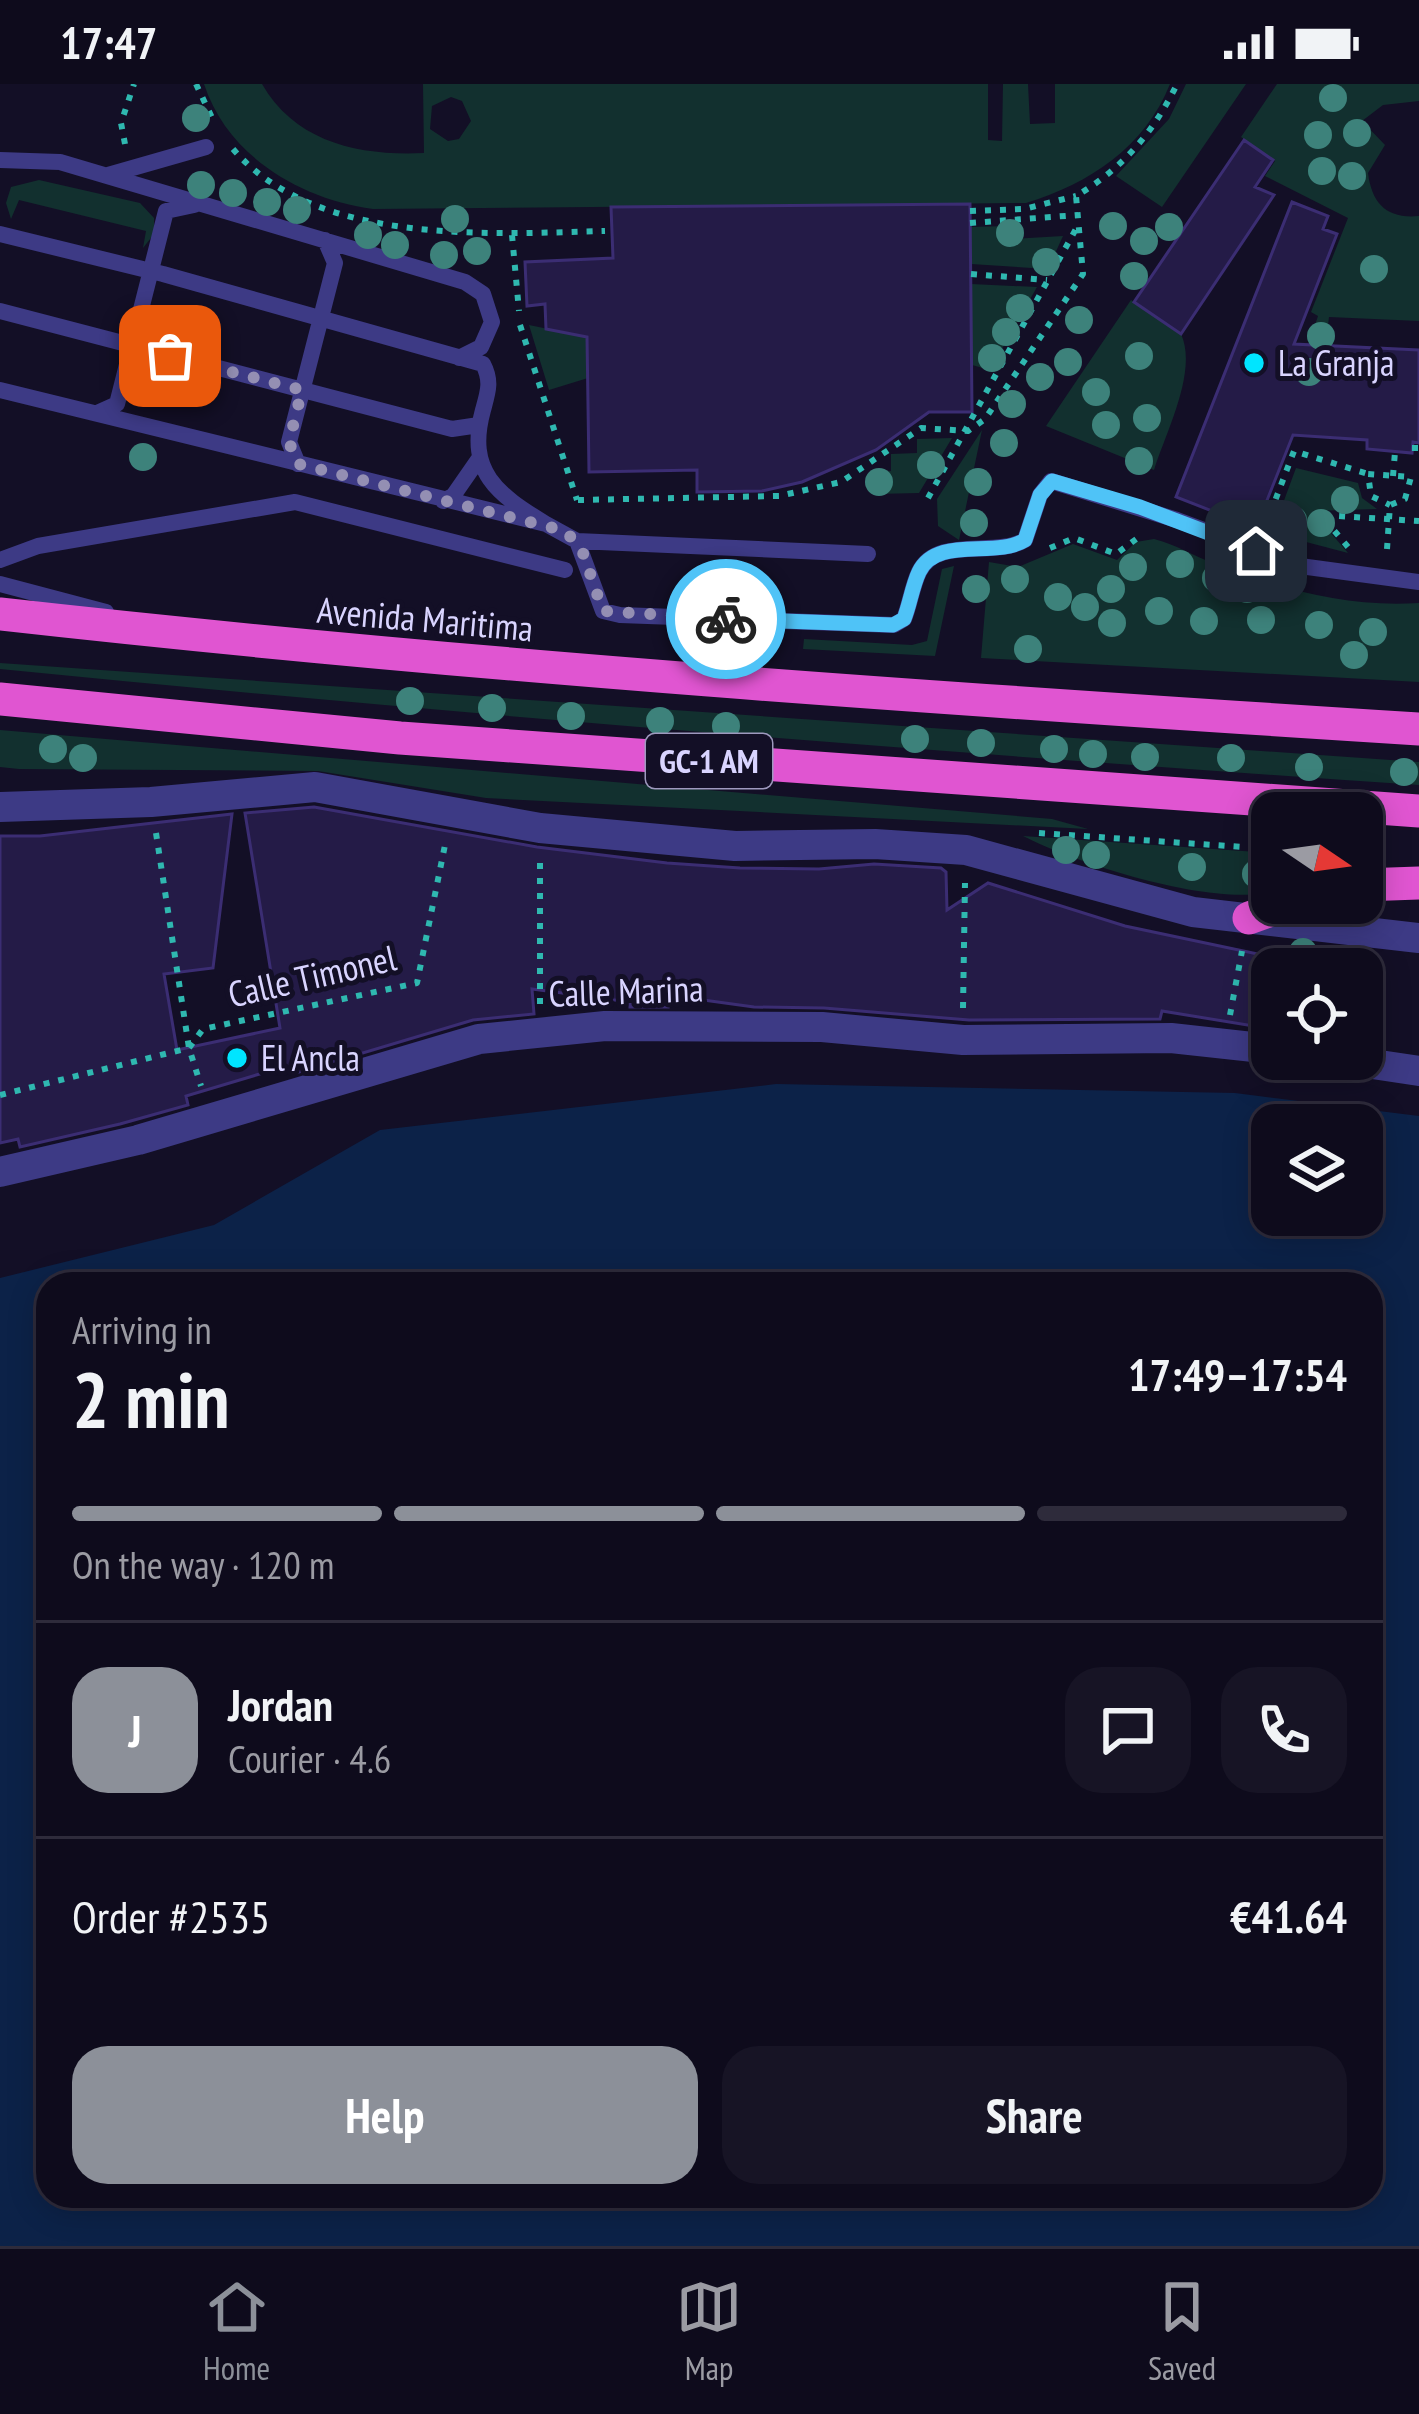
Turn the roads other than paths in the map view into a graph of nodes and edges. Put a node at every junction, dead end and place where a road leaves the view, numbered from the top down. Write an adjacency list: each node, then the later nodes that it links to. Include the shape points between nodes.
1 (206, 147): 3 (lane)
2 (0, 160): 3 (lane, via 60,162)
3 (107, 176): 4 (lane)
4 (203, 204): 6 (lane); 7 (lane, via 166,211)
5 (3, 231): 7 (lane)
6 (325, 240): 9 (lane, via 335,263); 11 (lane, via 483,294 492,322 487,340)
7 (151, 272): 9 (lane); 10 (lane)
8 (0, 311): 10 (lane)
9 (321, 318): 11 (lane); 13 (lane)
10 (132, 346): 13 (lane); 14 (lane, via 117,404)
11 (459, 358): 15 (lane, via 488,374)
12 (0, 390): 14 (lane)
13 (302, 390): 15 (lane, via 452,429); 17 (lane, via 289,442)
14 (90, 413): 17 (lane)
15 (479, 425): 16 (lane)
16 (478, 460): 18 (lane); 19 (lane, via 495,488)
17 (298, 464): 18 (lane)
18 (443, 501): 19 (lane)
19 (546, 524): 20 (lane)
20 (577, 542): 21 (lane); 24 (lane, via 603,611 893,625 904,619 920,571 937,554 1025,540 1045,486 1059,481 1332,573)
21 (868, 554)
22 (0, 560): 23 (lane, via 38,546 295,502)
23 (565, 570)
24 (1419, 582)
25 (0, 584): 27 (lane)
26 (0, 614): 27 (highway, Avenida Maritima / GC-1 AM)
27 (200, 637): 29 (highway, Avenida Maritima / GC-1 AM, via 776,688)
28 (0, 699): 31 (highway, GC-1 AM, via 400,739)
29 (1419, 729)
30 (0, 807): 34 (street, via 314,787 540,828 735,846 966,850 1193,913)
31 (1419, 811)
32 (1419, 883): 33 (highway)
33 (1383, 884)
34 (1249, 918): 35 (street)
35 (1419, 938)
36 (1251, 1046): 39 (street, Calle Marina, via 963,1040 822,1027 540,1032 479,1039)
37 (1383, 1066): 38 (street)
38 (1419, 1071)
39 (0, 1172)

